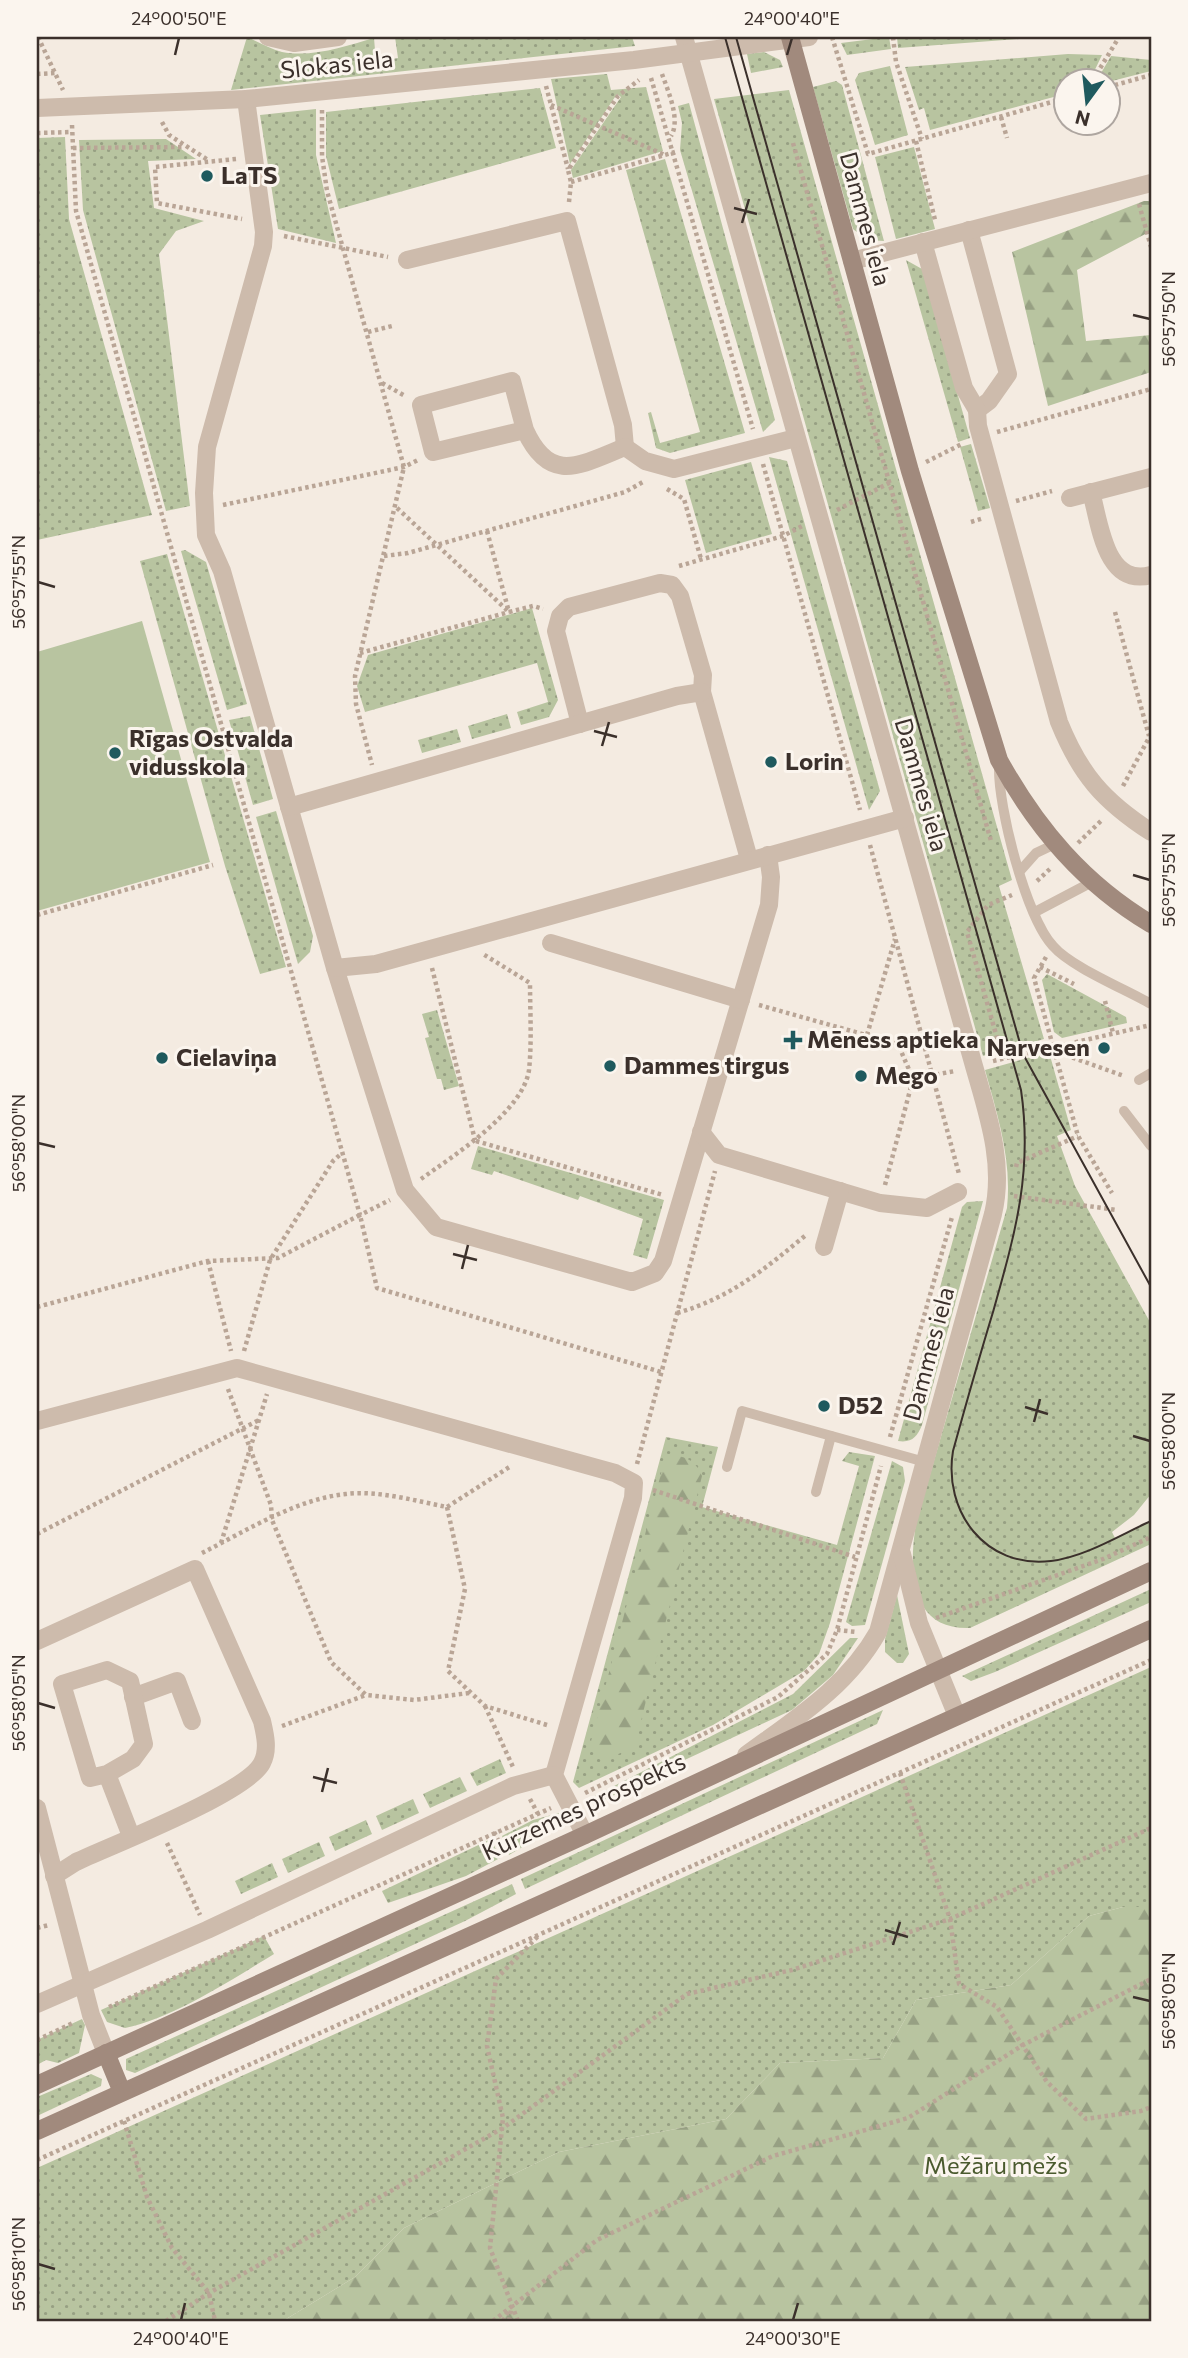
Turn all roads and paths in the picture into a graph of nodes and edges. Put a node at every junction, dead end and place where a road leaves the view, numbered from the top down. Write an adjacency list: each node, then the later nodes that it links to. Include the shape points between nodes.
1 (38, 37): 13 (path)
2 (268, 37): 3 (street, via 294,43)
3 (338, 37)
4 (809, 37): 8 (street, Slokas iela)
5 (832, 37): 30 (path, via 868,154)
6 (894, 37): 30 (path, via 896,62)
7 (1119, 37): 11 (path)
8 (790, 38): 9 (street, Slokas iela); 47 (main road, Dammes iela)
9 (686, 45): 10 (street, Slokas iela); 56 (street, Dammes iela)
10 (652, 64): 12 (street, Slokas iela); 25 (path, via 618,96); 28 (path, via 674,116 675,129)
11 (1101, 66)
12 (542, 69): 17 (street, Slokas iela); 21 (path)
13 (56, 73): 14 (path); 23 (path)
14 (37, 74)
15 (1151, 75): 16 (path)
16 (1122, 83)
17 (320, 92): 18 (street, Slokas iela); 45 (path, via 324,167)
18 (246, 99): 20 (street, Slokas iela); 36 (street)
19 (1052, 102): 24 (path)
20 (152, 105): 23 (street, Slokas iela); 32 (path, via 169,135)
21 (551, 105): 25 (path); 38 (path)
22 (37, 108): 23 (street, Slokas iela)
23 (71, 108): 26 (path)
24 (1001, 117): 29 (path); 30 (path)
25 (599, 126): 35 (path); 38 (path)
26 (72, 132): 27 (path); 33 (path)
27 (37, 133)
28 (670, 136)
29 (1007, 138)
30 (919, 140): 43 (path)
31 (793, 143): 62 (path)
32 (183, 146): 33 (path); 37 (path)
33 (73, 148): 129 (path, via 76,211)
34 (675, 152): 35 (path)
35 (664, 155): 38 (path, via 571,182)
36 (254, 158): 37 (path); 40 (street)
37 (208, 160): 40 (path, via 155,166 157,203)
38 (568, 170)
39 (1143, 185): 41 (street); 42 (path)
40 (263, 224): 45 (path); 69 (street, via 263,246 207,447)
41 (969, 230): 43 (street); 53 (street, via 1008,373)
42 (1150, 237): 44 (path)
43 (931, 240): 47 (street); 53 (street, via 964,388)
44 (1151, 247)
45 (346, 251): 46 (path); 49 (path)
46 (407, 260): 57 (street, via 567,221 623,425)
47 (852, 261): 60 (main road, Dammes iela)
48 (392, 327): 49 (path)
49 (368, 332): 50 (path)
50 (382, 383): 52 (path); 59 (path)
51 (1151, 389): 55 (path)
52 (421, 405): 54 (street, via 512,382); 58 (street)
53 (977, 410): 55 (street)
54 (525, 430): 57 (street, via 535,452 556,465 570,466); 58 (street)
55 (981, 437): 60 (path); 67 (street)
56 (796, 438): 57 (street, via 674,469 645,461); 70 (street, Dammes iela)
57 (625, 447)
58 (433, 452): 59 (path)
59 (404, 467): 68 (path); 69 (path)
60 (910, 471): 62 (path); 85 (main road, Dammes iela)
61 (1151, 477): 65 (street)
62 (890, 483): 70 (path); 94 (path)
63 (660, 485): 75 (path, via 684,499)
64 (625, 492): 71 (path)
65 (1091, 492): 66 (street); 76 (street, via 1107,554 1121,571 1137,579)
66 (1070, 498): 67 (path, via 1059,489)
67 (1000, 506): 87 (street, via 1059,722 1085,776)
68 (397, 507): 73 (path); 74 (path)
69 (205, 509): 88 (street, via 206,535 222,571)
70 (819, 517): 89 (street, Dammes iela)
71 (487, 531): 73 (path); 78 (path)
72 (783, 536): 75 (path)
73 (436, 545): 74 (path); 78 (path)
74 (384, 556): 81 (path)
75 (701, 559): 77 (path, via 666,570)
76 (1151, 575)
77 (660, 583): 80 (street, via 569,607); 82 (street, via 672,586 680,596 703,675)
78 (509, 612): 80 (path, via 533,606); 81 (path)
79 (1115, 612): 84 (path)
80 (560, 616): 83 (street, via 556,631)
81 (360, 653): 86 (path, via 354,689)
82 (702, 692): 83 (street); 96 (street)
83 (580, 724): 86 (street)
84 (1151, 736): 87 (path)
85 (999, 760): 93 (main road, Dammes iela, via 1018,795); 98 (lane, via 1002,809)
86 (376, 782): 88 (street)
87 (1113, 805): 90 (path); 92 (street)
88 (289, 807): 109 (street)
89 (905, 818): 91 (street); 136 (street, Dammes iela)
90 (1097, 826)
91 (865, 827): 95 (street); 104 (path)
92 (1151, 832)
93 (1055, 844): 98 (lane, via 1036,853); 99 (main road, Dammes iela)
94 (995, 854)
95 (768, 855): 96 (street); 110 (street, via 769,905)
96 (749, 859): 105 (street)
97 (213, 865): 102 (path)
98 (1020, 871): 100 (lane)
99 (1092, 882): 101 (lane); 103 (main road, Dammes iela)
100 (1027, 892): 101 (lane); 117 (path, via 988,905 967,932)
101 (1035, 912): 107 (lane)
102 (37, 915)
103 (1151, 924)
104 (895, 937): 115 (path); 121 (path)
105 (461, 940): 108 (street); 127 (path, via 530,983 529,1073 508,1110)
106 (551, 943): 110 (street)
107 (1052, 946): 112 (lane); 116 (path, via 1034,978)
108 (428, 949): 109 (street, via 376,964); 127 (path)
109 (335, 968): 133 (street)
110 (741, 1000): 115 (path); 125 (street)
111 (1105, 1000): 114 (path)
112 (1151, 1003)
113 (1151, 1026): 114 (path)
114 (1112, 1033): 116 (path)
115 (867, 1035): 122 (path, via 898,1044)
116 (1054, 1046): 117 (path); 123 (path, via 1068,1056); 126 (path)
117 (1003, 1059): 118 (path)
118 (985, 1063)
119 (962, 1069): 121 (path)
120 (1151, 1073): 123 (lane)
121 (932, 1076): 122 (path); 135 (path, via 960,1168)
122 (913, 1079): 139 (path)
123 (1139, 1080)
124 (1124, 1111): 128 (lane)
125 (701, 1132): 130 (street); 138 (street)
126 (1078, 1136): 131 (path, via 1017,1163); 137 (path)
127 (475, 1141): 133 (path); 138 (path)
128 (1151, 1146)
129 (342, 1153): 142 (path); 144 (path)
130 (719, 1156): 134 (street); 147 (path)
131 (1016, 1174)
132 (1015, 1185): 136 (path)
133 (405, 1190): 138 (street, via 436,1227 632,1282 654,1273 663,1261); 142 (path)
134 (840, 1191): 139 (street); 141 (street)
135 (958, 1192): 139 (street, via 927,1208); 157 (path)
136 (1006, 1194): 140 (path); 158 (street, Dammes iela)
137 (1112, 1194)
138 (681, 1200)
139 (880, 1203)
140 (1117, 1210)
141 (834, 1211): 143 (street); 147 (path, via 762,1271 711,1304)
142 (360, 1215): 144 (path); 149 (path, via 377,1288)
143 (824, 1247)
144 (270, 1260): 145 (path); 148 (path)
145 (208, 1261): 146 (path); 148 (path)
146 (37, 1307)
147 (677, 1313): 149 (path)
148 (230, 1364): 150 (street); 152 (street); 153 (path)
149 (661, 1372): 160 (path)
150 (273, 1376): 151 (path); 156 (street)
151 (259, 1420): 153 (path); 155 (path)
152 (37, 1421)
153 (242, 1428): 155 (path); 164 (path)
154 (831, 1436): 157 (lane); 159 (lane, via 742,1411); 161 (lane)
155 (250, 1449): 163 (path); 166 (path)
156 (533, 1451): 160 (street, via 615,1473); 162 (path)
157 (886, 1451): 158 (lane); 168 (path)
158 (925, 1462): 167 (street, Dammes iela)
159 (727, 1467)
160 (634, 1483): 168 (path); 187 (street)
161 (816, 1492)
162 (447, 1507): 163 (path, via 346,1493); 176 (path, via 465,1589 448,1671)
163 (272, 1520): 166 (path); 177 (path, via 331,1662)
164 (37, 1534)
165 (1151, 1537): 171 (path, via 1055,1577)
166 (220, 1544): 169 (path, via 200,1554)
167 (901, 1551): 171 (street, Dammes iela); 184 (street, Dammes iela, via 878,1632 864,1658 827,1696)
168 (855, 1557): 189 (path, via 838,1630 827,1654 793,1687)
169 (194, 1569): 173 (street); 183 (street)
170 (1151, 1571): 175 (main road, Kurzemes prospekts)
171 (919, 1623): 175 (street, Dammes iela)
172 (1151, 1629): 180 (main road)
173 (37, 1642)
174 (1151, 1660): 185 (path)
175 (938, 1672): 180 (street, Dammes iela); 184 (main road, Kurzemes prospekts)
176 (469, 1693): 177 (path, via 414,1700); 179 (path)
177 (366, 1695): 183 (path)
178 (133, 1697): 181 (street, via 177,1681); 186 (street, via 144,1744 133,1759); 186 (street, via 130,1681 107,1670 62,1684 90,1779)
179 (485, 1706): 182 (path); 188 (path)
180 (957, 1716): 210 (main road)
181 (192, 1721)
182 (558, 1728)
183 (265, 1733): 192 (street, via 265,1754 253,1776)
184 (733, 1765): 195 (main road, Kurzemes prospekts)
185 (900, 1773): 199 (path); 201 (path)
186 (107, 1774): 196 (street)
187 (554, 1775): 188 (street); 189 (street)
188 (521, 1783): 191 (path); 200 (street)
189 (568, 1801): 191 (path); 195 (street)
190 (37, 1808): 198 (street)
191 (538, 1814): 194 (path)
192 (158, 1824): 196 (street); 200 (path)
193 (1151, 1828): 199 (path)
194 (494, 1832): 197 (path); 205 (path)
195 (586, 1835): 208 (main road, Kurzemes prospekts)
196 (131, 1836): 198 (street)
197 (506, 1856)
198 (54, 1876): 203 (street)
199 (950, 1919): 207 (path, via 959,1984 997,2007); 213 (path, via 792,1970 687,1994)
200 (207, 1930): 203 (street)
201 (542, 1933): 212 (path); 213 (path, via 496,1979 487,2046)
202 (1151, 1979): 207 (path)
203 (83, 1985): 204 (street); 205 (street)
204 (37, 2004)
205 (90, 2015): 206 (path); 208 (street)
206 (37, 2040)
207 (1023, 2045): 211 (path, via 1047,2082 1086,2119); 217 (path, via 908,2118 774,2156 597,2240)
208 (106, 2053): 209 (main road, Kurzemes prospekts); 210 (main road)
209 (37, 2085)
210 (122, 2092): 214 (main road)
211 (1151, 2107)
212 (124, 2121): 215 (path); 216 (path, via 147,2197 172,2248)
213 (503, 2128): 216 (path); 217 (path, via 490,2248)
214 (37, 2131)
215 (37, 2160)
216 (209, 2293): 218 (path); 219 (path)
217 (512, 2305): 220 (path); 221 (path); 222 (path); 223 (path)
218 (166, 2321)
219 (215, 2321)
220 (494, 2321)
221 (503, 2321)
222 (509, 2321)
223 (518, 2321)

